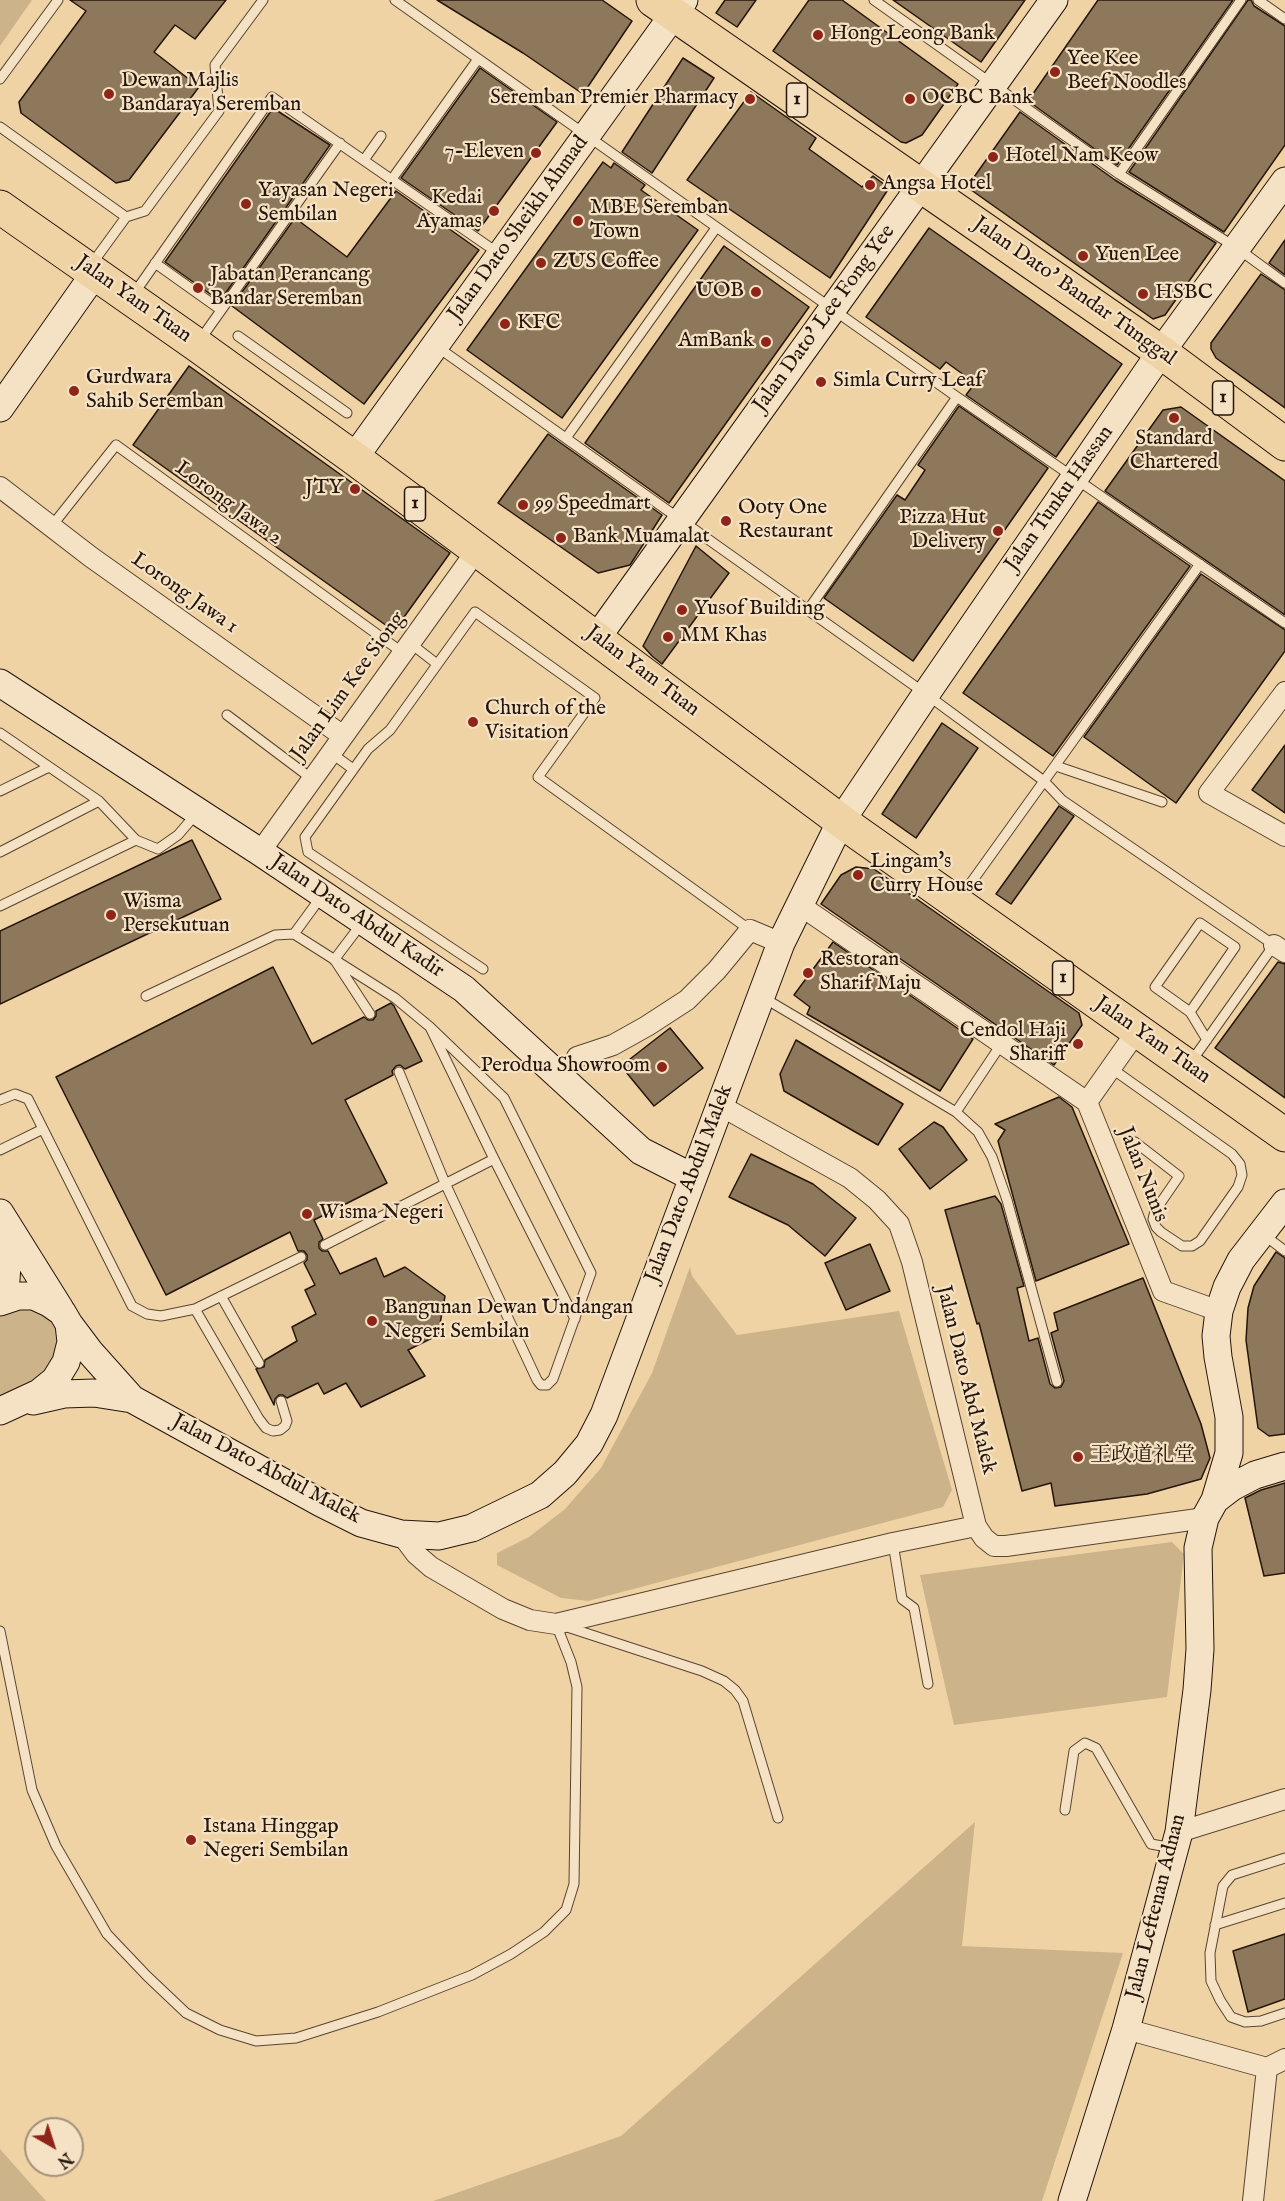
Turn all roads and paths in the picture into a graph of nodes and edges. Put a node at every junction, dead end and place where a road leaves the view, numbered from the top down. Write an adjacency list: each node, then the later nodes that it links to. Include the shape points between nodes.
1 (58, 0): 11 (lane)
2 (263, 0): 23 (lane, via 215,65 219,111 146,211)
3 (395, 0): 10 (lane)
4 (1054, 0): 12 (main road, Jalan Dato' Lee Fong Yee)
5 (1241, 0): 18 (lane)
6 (1258, 0): 9 (lane)
7 (876, 1): 12 (lane)
8 (670, 5): 15 (main road, Jalan Dato Sheikh Ahmad); 21 (highway, Jalan Dato' Bandar Tunggal / 1)
9 (1285, 19)
10 (478, 59): 15 (lane); 19 (lane)
11 (0, 79)
12 (993, 85): 18 (lane); 21 (main road, Jalan Dato' Lee Fong Yee)
13 (0, 127): 23 (lane)
14 (381, 136): 17 (lane)
15 (586, 136): 24 (lane); 26 (main road, Jalan Dato Sheikh Ahmad)
16 (340, 143): 17 (lane); 27 (lane, via 272,97); 32 (lane)
17 (364, 160): 19 (lane)
18 (1119, 174): 25 (lane)
19 (392, 179): 26 (lane)
20 (1285, 181): 25 (main road, Jalan Tunku Hassan)
21 (921, 185): 31 (main road, Jalan Dato' Lee Fong Yee); 36 (highway, Jalan Dato' Bandar Tunggal / 1)
22 (0, 207): 28 (highway, Jalan Yam Tuan / 1)
23 (126, 217): 28 (lane)
24 (716, 228): 31 (lane); 41 (lane)
25 (1237, 248): 29 (lane); 36 (main road, Jalan Tunku Hassan)
26 (500, 255): 35 (main road, Jalan Dato Sheikh Ahmad)
27 (155, 263): 30 (lane); 32 (lane)
28 (92, 271): 30 (highway, Jalan Yam Tuan / 1); 39 (main road)
29 (1285, 283)
30 (131, 298): 34 (highway, Jalan Yam Tuan / 1)
31 (832, 309): 38 (lane); 46 (main road, Jalan Dato' Lee Fong Yee)
32 (221, 310): 34 (lane)
33 (237, 336): 37 (lane)
34 (197, 345): 37 (highway, Jalan Yam Tuan / 1)
35 (435, 345): 41 (lane); 43 (main road, Jalan Dato Sheikh Ahmad)
36 (1161, 352): 42 (highway, Jalan Dato' Bandar Tunggal / 1); 44 (main road, Jalan Tunku Hassan)
37 (249, 363): 40 (lane); 43 (highway, Jalan Yam Tuan / 1)
38 (957, 397): 44 (lane); 50 (lane)
39 (0, 408)
40 (347, 413)
41 (566, 438): 46 (lane)
42 (1285, 444)
43 (354, 458): 48 (highway, Jalan Yam Tuan / 1)
44 (1075, 479): 49 (lane); 57 (main road, Jalan Tunku Hassan)
45 (0, 487): 47 (street, Lorong Jawa 1)
46 (681, 520): 50 (lane); 52 (main road, Jalan Dato' Lee Fong Yee)
47 (51, 527): 53 (lane, Lorong Jawa 2, via 116,445); 60 (street, Lorong Jawa 1)
48 (477, 550): 52 (highway, Jalan Yam Tuan / 1); 53 (street, Jalan Lim Kee Siong)
49 (1200, 564): 51 (lane); 62 (lane)
50 (808, 610): 57 (lane)
51 (1285, 623)
52 (596, 639): 71 (highway, Jalan Yam Tuan / 1)
53 (406, 648): 54 (lane); 60 (street, Jalan Lim Kee Siong)
54 (437, 664): 64 (lane, via 390,729 368,748); 81 (lane, via 475,612 595,698 538,777)
55 (0, 683): 70 (main road, Jalan Dato Abdul Kadir)
56 (1285, 692): 72 (street, via 1209,793)
57 (926, 694): 66 (lane); 71 (main road, Jalan Tunku Hassan)
58 (227, 715): 65 (lane)
59 (0, 733): 63 (lane)
60 (343, 736): 61 (street, Jalan Lim Kee Siong)
61 (331, 753): 64 (lane); 65 (street, Jalan Lim Kee Siong)
62 (1056, 766): 66 (lane); 69 (lane)
63 (49, 767): 67 (lane); 68 (lane)
64 (353, 769): 86 (lane, via 305,837 308,852)
65 (312, 779): 75 (street, Jalan Lim Kee Siong)
66 (1044, 781): 77 (lane); 84 (lane, via 1062,800)
67 (0, 791)
68 (99, 801): 73 (lane); 74 (lane)
69 (1162, 802)
70 (198, 812): 73 (lane, via 178,835 158,849); 75 (main road, Jalan Dato Abdul Kadir)
71 (841, 821): 77 (highway, Jalan Yam Tuan / 1); 78 (main road, Jalan Dato Abdul Malek)
72 (1285, 836)
73 (136, 840): 79 (lane)
74 (0, 852)
75 (260, 852): 76 (main road, Jalan Dato Abdul Kadir)
76 (323, 895): 80 (main road, Jalan Dato Abdul Kadir); 82 (lane)
77 (957, 903): 92 (highway, Jalan Yam Tuan / 1)
78 (798, 904): 83 (main road, Jalan Dato Abdul Malek); 94 (street)
79 (0, 906)
80 (363, 921): 85 (lane); 108 (main road, Jalan Dato Abdul Kadir, via 464,989 641,1151)
81 (750, 930): 83 (street); 95 (street, via 687,1000 613,1045)
82 (294, 934): 85 (lane); 87 (lane, via 275,935)
83 (781, 943): 88 (main road, Jalan Dato Abdul Malek)
84 (1280, 948): 93 (lane)
85 (334, 960): 90 (lane); 91 (lane)
86 (483, 969)
87 (146, 996)
88 (760, 996): 101 (main road, Jalan Dato Abdul Malek); 102 (lane)
89 (1190, 1012): 89 (lane, via 1155,987 1200,923 1235,947); 93 (lane)
90 (370, 1014)
91 (430, 1026): 107 (lane); 121 (lane, via 492,1084 515,1118 591,1273)
92 (1137, 1031): 96 (highway, Jalan Yam Tuan / 1); 97 (street)
93 (1207, 1040): 96 (lane)
94 (1002, 1043): 100 (street); 102 (lane)
95 (577, 1058)
96 (1188, 1066): 104 (highway, Jalan Yam Tuan / 1)
97 (1111, 1068): 100 (street); 105 (lane, via 1232,1154 1240,1164 1238,1187 1192,1246 1182,1246 1156,1227 1155,1211 1179,1176)
98 (399, 1072): 109 (lane)
99 (0, 1100): 103 (lane, via 15,1094 28,1099)
100 (1088, 1102): 119 (street, Jalan Nunis, via 1162,1291)
101 (720, 1105): 108 (main road, Jalan Dato Abdul Malek); 129 (street, Jalan Dato Abd Malek, via 850,1178 899,1224 912,1262)
102 (956, 1112): 123 (lane, via 978,1132 992,1157)
103 (43, 1129): 106 (lane); 118 (lane, via 132,1306 161,1316)
104 (1285, 1135)
105 (1135, 1142)
106 (0, 1150)
107 (494, 1159): 109 (lane); 121 (lane)
108 (692, 1177): 130 (main road, Jalan Dato Abdul Malek, via 604,1414 589,1444 540,1495 510,1511 472,1528 439,1536)
109 (445, 1183): 113 (lane); 121 (lane, via 541,1385 553,1379)
110 (1285, 1203): 112 (main road, Jalan Leftenan Adnan)
111 (0, 1213): 117 (main road, via 8,1248); 120 (main road, Jalan Dato Abdul Malek)
112 (1262, 1233): 114 (lane); 119 (main road, Jalan Leftenan Adnan, via 1227,1287)
113 (325, 1245)
114 (1285, 1251)
115 (301, 1257): 116 (lane)
116 (221, 1296): 118 (lane); 122 (lane)
117 (0, 1300): 120 (main road, via 34,1296)
118 (195, 1309): 125 (lane, via 266,1428 273,1431 285,1426 287,1416)
119 (1219, 1311): 128 (main road, Jalan Leftenan Adnan, via 1216,1336 1229,1417 1229,1453)
120 (65, 1318): 124 (main road, Jalan Dato Abdul Malek); 126 (main road, via 70,1342 66,1362 55,1380 39,1393)
121 (575, 1319)
122 (259, 1363)
123 (1057, 1382)
124 (132, 1399): 126 (main road, via 94,1393 64,1395); 130 (main road, Jalan Dato Abdul Malek, via 321,1503 360,1522)
125 (281, 1401)
126 (5, 1409)
127 (1285, 1466): 128 (main road, via 1232,1487)
128 (1210, 1509): 129 (street, via 1006,1546 994,1546); 138 (main road, Jalan Leftenan Adnan, via 1198,1548 1200,1649)
129 (976, 1526): 131 (street)
130 (402, 1534): 132 (street, via 431,1567 503,1609 530,1620)
131 (893, 1543): 132 (street); 134 (lane, via 902,1599 914,1608)
132 (556, 1624): 133 (lane, via 577,1688 574,1884 566,1910 544,1932 472,1975 306,2035 256,2041 220,2030 186,2013 107,1934 56,1846 32,1790); 137 (lane, via 702,1671 735,1690 743,1701)
133 (0, 1630)
134 (928, 1684)
135 (1285, 1799): 138 (street)
136 (1065, 1810): 138 (lane, via 1074,1751 1085,1743 1096,1748 1150,1844)
137 (778, 1818)
138 (1177, 1840): 143 (main road, Jalan Leftenan Adnan)
139 (1285, 1858): 141 (lane, via 1232,1875 1223,1886)
140 (1285, 1903): 141 (lane)
141 (1215, 1925): 142 (lane, via 1210,1953 1211,1982 1231,2018 1245,2022)
142 (1285, 2013)
143 (1126, 2028): 145 (street); 146 (main road, Jalan Leftenan Adnan)
144 (1285, 2059): 145 (street)
145 (1267, 2068): 147 (street)
146 (1072, 2201)
147 (1253, 2201)

